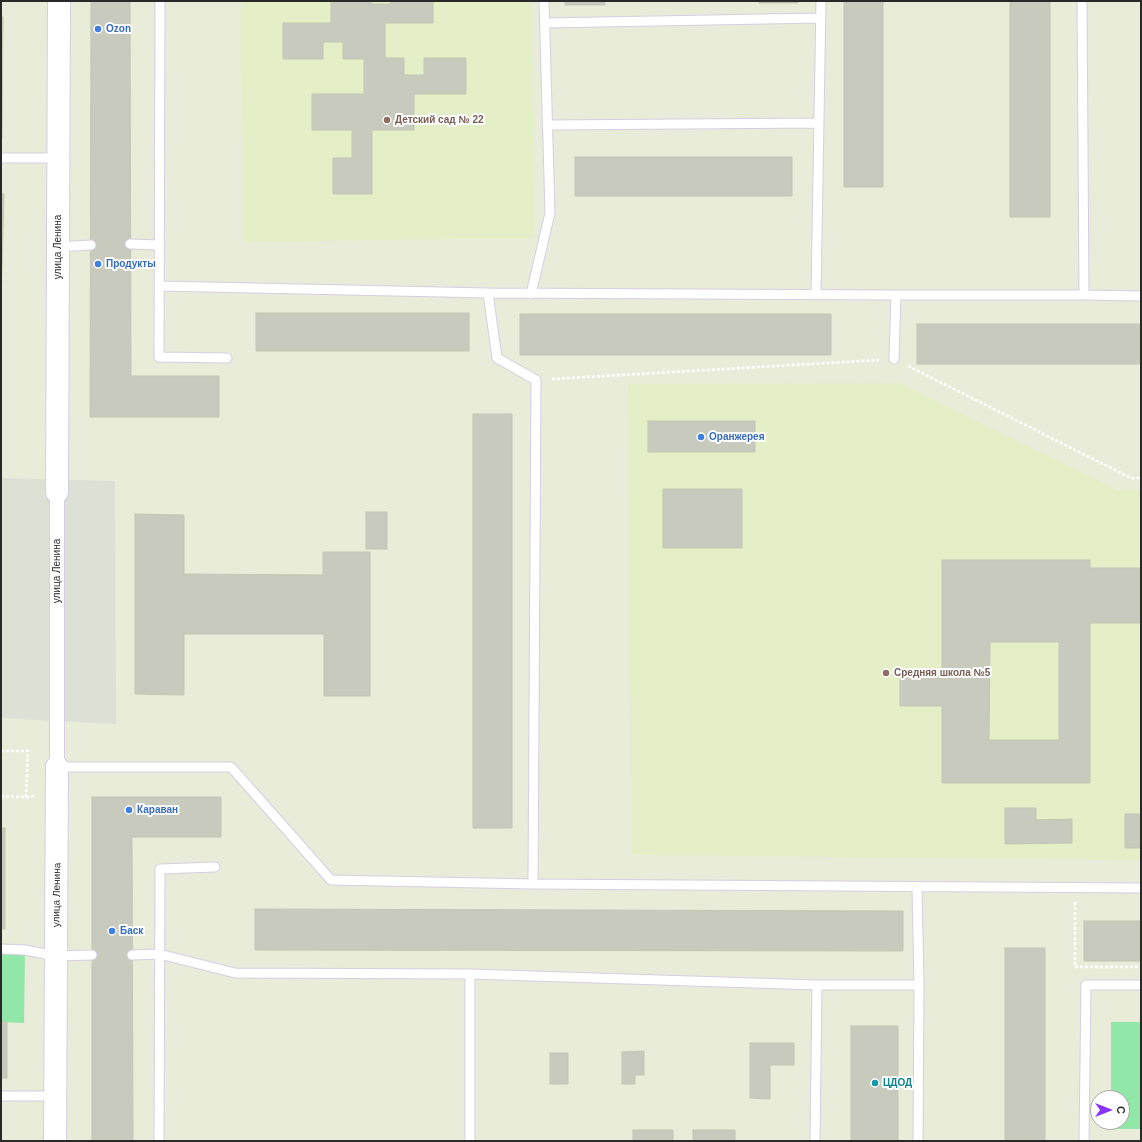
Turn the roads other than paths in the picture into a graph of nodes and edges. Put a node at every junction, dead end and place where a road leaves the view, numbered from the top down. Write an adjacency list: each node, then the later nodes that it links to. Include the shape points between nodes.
1 (59, 1): 11 (street, улица Ленина)
2 (160, 1): 14 (lane)
3 (544, 1): 7 (lane)
4 (821, 1): 6 (lane)
5 (1082, 1): 21 (lane)
6 (820, 18): 7 (lane); 8 (lane)
7 (545, 23): 9 (lane)
8 (818, 123): 9 (lane); 19 (lane)
9 (548, 125): 18 (lane, via 550,213)
10 (1, 158): 11 (lane)
11 (59, 158): 15 (street, улица Ленина)
12 (130, 244): 14 (lane)
13 (91, 245): 15 (lane)
14 (159, 245): 16 (lane)
15 (58, 247): 25 (street, улица Ленина)
16 (160, 286): 17 (lane); 23 (lane, via 159,356)
17 (488, 293): 18 (lane); 28 (lane, via 497,358 536,380)
18 (531, 294): 19 (lane)
19 (816, 295): 20 (lane)
20 (896, 295): 21 (lane); 24 (lane)
21 (1084, 295): 22 (lane)
22 (1141, 296)
23 (227, 358)
24 (894, 359)
25 (57, 492): 26 (street, улица Ленина)
26 (58, 767): 28 (lane, via 231,767 331,880); 35 (street, улица Ленина)
27 (215, 867): 32 (lane, via 160,869)
28 (533, 884): 29 (lane)
29 (917, 887): 30 (lane); 38 (lane)
30 (1141, 888)
31 (1, 948): 35 (lane)
32 (159, 954): 34 (lane); 36 (lane, via 235,973); 43 (lane)
33 (92, 955): 35 (lane)
34 (132, 955)
35 (56, 956): 41 (street, улица Ленина)
36 (470, 974): 37 (lane); 44 (lane)
37 (817, 985): 38 (lane); 45 (lane)
38 (919, 985): 46 (lane)
39 (1141, 986): 47 (lane, via 1086,985)
40 (1, 1096): 41 (lane)
41 (55, 1096): 42 (street, улица Ленина)
42 (55, 1141)
43 (159, 1141)
44 (470, 1141)
45 (815, 1141)
46 (918, 1141)
47 (1084, 1141)

